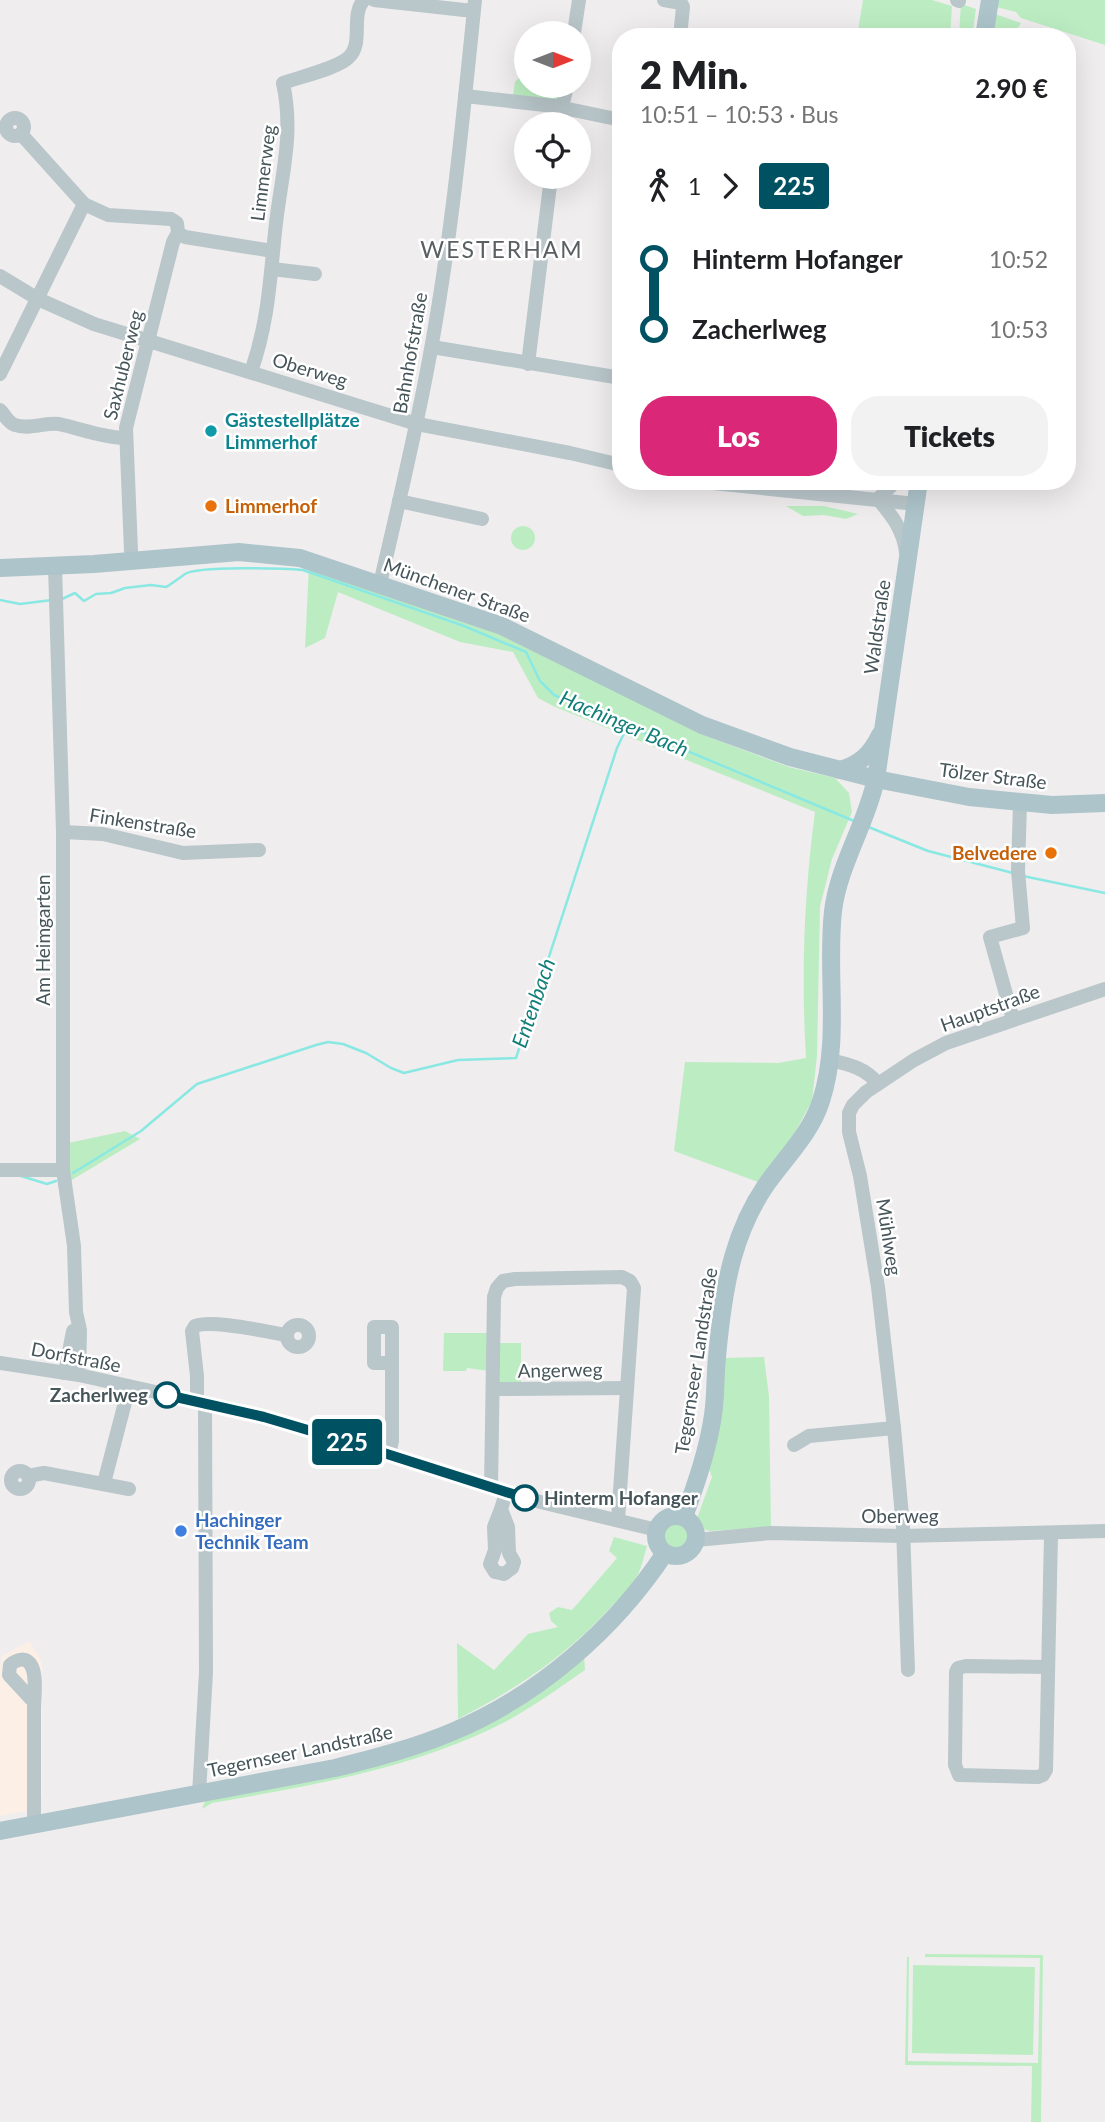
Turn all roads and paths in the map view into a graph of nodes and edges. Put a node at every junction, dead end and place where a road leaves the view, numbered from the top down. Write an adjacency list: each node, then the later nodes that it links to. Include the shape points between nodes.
1 (579, 0): 6 (street)
2 (664, 0): 7 (street, via 681,3)
3 (990, 0): 8 (main road)
4 (366, 1): 5 (street); 18 (street, Limmerweg, via 349,58 283,83 289,134)
5 (474, 6): 9 (street, Bahnhofstraße)
6 (576, 21)
7 (682, 28)
8 (985, 28)
9 (465, 96): 11 (street); 24 (street, Bahnhofstraße)
10 (565, 98): 11 (street)
11 (563, 107): 12 (street); 13 (street)
12 (562, 112)
13 (612, 118)
14 (7, 127): 16 (street)
15 (550, 189): 25 (street)
16 (85, 204): 17 (street, via 108,215 171,219 177,223); 22 (street)
17 (178, 233): 18 (street); 23 (street, Saxhuberweg)
18 (273, 250): 19 (street, Limmerweg)
19 (271, 269): 20 (street); 26 (street, Limmerweg, via 264,334)
20 (314, 274)
21 (0, 276): 22 (street, Oberweg)
22 (38, 299): 23 (street, Oberweg, via 94,324); 27 (street)
23 (149, 340): 26 (street, Oberweg); 31 (street, Saxhuberweg)
24 (432, 347): 25 (street); 30 (street, Bahnhofstraße)
25 (528, 364): 28 (street)
26 (251, 372): 30 (street, Oberweg)
27 (0, 374)
28 (612, 377)
29 (0, 410): 31 (street, via 16,426 55,423)
30 (416, 424): 32 (street, Oberweg); 37 (street, Bahnhofstraße)
31 (124, 438): 40 (street, Saxhuberweg)
32 (612, 463)
33 (766, 490): 36 (street)
34 (887, 490): 36 (street)
35 (918, 490): 38 (main road, Waldstraße)
36 (878, 499): 38 (street); 41 (street, via 904,536)
37 (399, 501): 39 (street); 44 (street, Bahnhofstraße)
38 (916, 504): 41 (main road, Waldstraße)
39 (482, 519)
40 (131, 551)
41 (907, 565): 45 (main road, Waldstraße)
42 (55, 566): 43 (main road, Münchener Straße); 44 (main road, Münchener Straße, via 263,553 300,558); 52 (street, Am Heimgarten)
43 (0, 568)
44 (380, 584): 46 (main road, Münchener Straße, via 502,626 746,743)
45 (884, 728): 46 (main road, via 863,760); 47 (main road, Waldstraße); 48 (main road, via 884,754 889,770)
46 (840, 770): 47 (main road, Münchener Straße); 51 (main road, via 858,791)
47 (876, 779): 48 (main road, Tölzer Straße); 51 (main road, Tegernseer Landstraße)
48 (901, 784): 49 (main road, Tölzer Straße)
49 (1020, 803): 50 (main road, Tölzer Straße); 55 (street, via 1018,874 1023,928 990,937)
50 (1105, 803)
51 (860, 828): 56 (main road, Tegernseer Landstraße, via 841,876 833,913)
52 (63, 832): 53 (street, Finkenstraße, via 103,834 183,853); 60 (street, Am Heimgarten)
53 (259, 850)
54 (1105, 989): 55 (street, Hauptstraße)
55 (1013, 1019): 57 (street, Hauptstraße, via 946,1043)
56 (830, 1060): 58 (street, via 853,1065 872,1075); 78 (main road, Tegernseer Landstraße, via 812,1123 755,1201 733,1256 721,1320 711,1429)
57 (894, 1073): 58 (street, Mühlweg)
58 (878, 1084): 69 (street, Mühlweg, via 853,1105 848,1120 873,1251)
59 (0, 1170): 60 (street)
60 (63, 1170): 64 (street, Am Heimgarten, via 80,1331)
61 (287, 1335): 68 (street, via 214,1324 195,1326)
62 (0, 1363): 64 (street, Dorfstraße)
63 (392, 1363): 71 (street)
64 (72, 1374): 65 (street, Dorfstraße)
65 (130, 1387): 68 (street, Dorfstraße); 73 (street)
66 (627, 1388): 67 (street, Angerweg); 67 (street, via 634,1287 622,1277 503,1281 494,1297); 79 (street)
67 (494, 1389): 74 (street)
68 (201, 1402): 71 (street, Dorfstraße); 89 (street, via 206,1672)
69 (894, 1428): 70 (street, via 809,1436); 83 (street, Mühlweg)
70 (794, 1445)
71 (389, 1454): 74 (street, Dorfstraße)
72 (28, 1476): 73 (street, via 44,1473)
73 (104, 1483): 75 (street)
74 (491, 1488): 76 (street, Dorfstraße)
75 (129, 1489)
76 (506, 1493): 77 (street); 79 (street, Dorfstraße)
77 (501, 1509)
78 (684, 1517): 80 (main road, via 668,1517); 84 (main road, via 693,1525)
79 (618, 1520): 80 (street, Dorfstraße)
80 (657, 1530): 85 (main road, via 657,1542)
81 (1105, 1531): 82 (street, Oberweg)
82 (1051, 1534): 83 (street, Oberweg); 86 (street)
83 (902, 1536): 84 (street, Oberweg, via 771,1533); 87 (street, Mühlweg)
84 (696, 1540): 85 (main road, via 683,1555)
85 (665, 1553): 89 (main road, Tegernseer Landstraße, via 629,1602 595,1636 541,1681 492,1713 390,1755)
86 (1047, 1667): 86 (street, via 1043,1775 959,1775 955,1765 958,1668)
87 (908, 1671)
88 (34, 1702): 90 (street)
89 (200, 1794): 90 (main road, Tegernseer Landstraße)
90 (34, 1825): 91 (main road, Tegernseer Landstraße)
91 (0, 1831)

